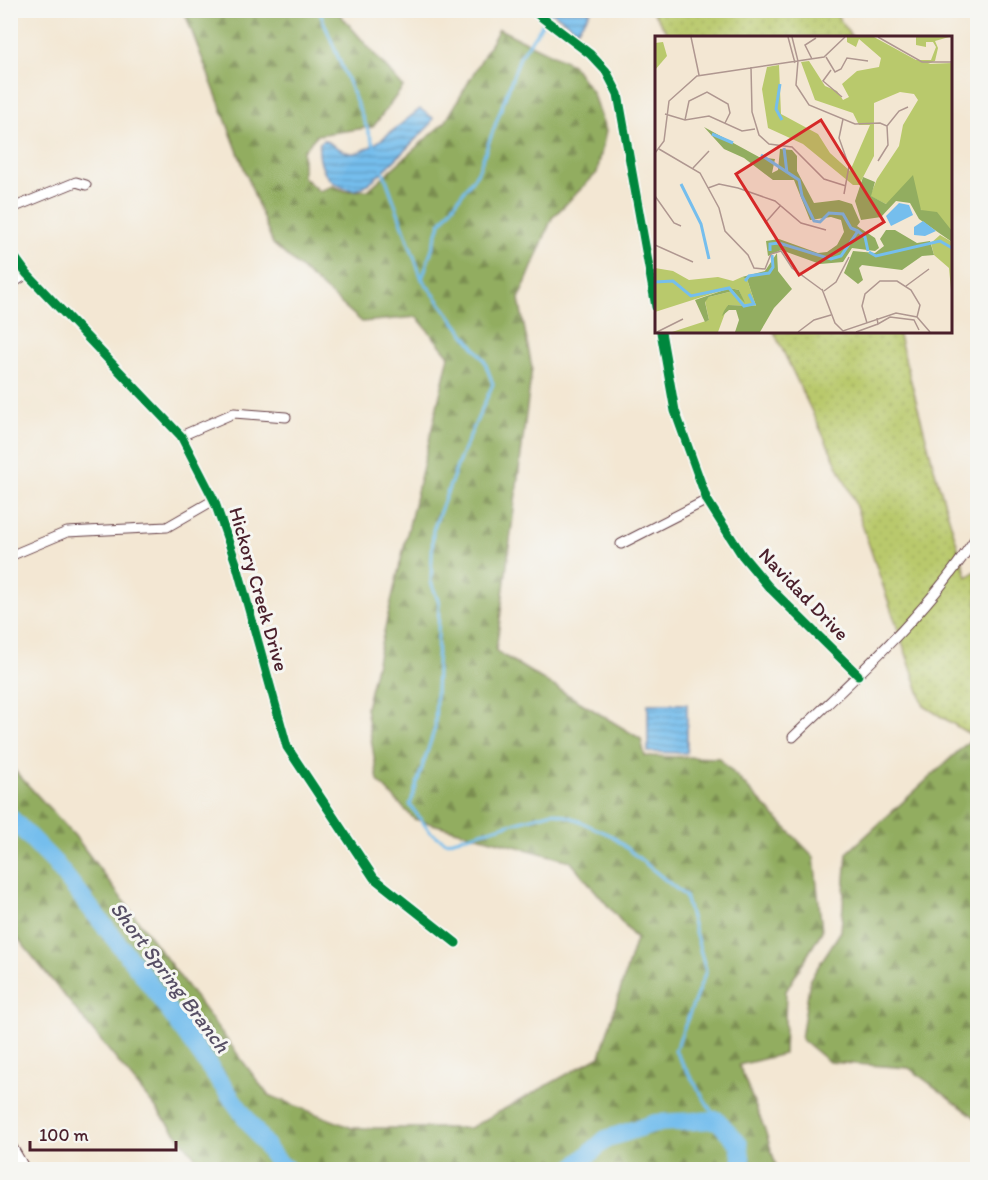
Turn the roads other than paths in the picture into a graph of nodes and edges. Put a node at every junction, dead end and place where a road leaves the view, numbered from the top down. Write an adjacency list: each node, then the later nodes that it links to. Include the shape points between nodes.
1 (532, 10): 7 (street, via 590,54 606,70 618,94)
2 (86, 185): 3 (street, via 75,182)
3 (10, 209)
4 (10, 251): 5 (street, Hickory Creek Drive)
5 (27, 274): 6 (street); 10 (street, Hickory Creek Drive)
6 (10, 285)
7 (655, 296)
8 (661, 333): 12 (street, Navidad Drive, via 675,411)
9 (286, 417): 10 (street, via 234,412)
10 (181, 436): 11 (street, Hickory Creek Drive)
11 (214, 500): 15 (street, via 167,527 67,532); 18 (street, Hickory Creek Drive, via 237,566 286,747 374,878)
12 (707, 500): 14 (street); 16 (street, Navidad Drive, via 742,555 768,586)
13 (978, 534): 16 (street, via 903,630)
14 (621, 544)
15 (10, 556)
16 (858, 675): 17 (street)
17 (793, 737)
18 (456, 943)
19 (10, 1146): 20 (street)
20 (24, 1170)

